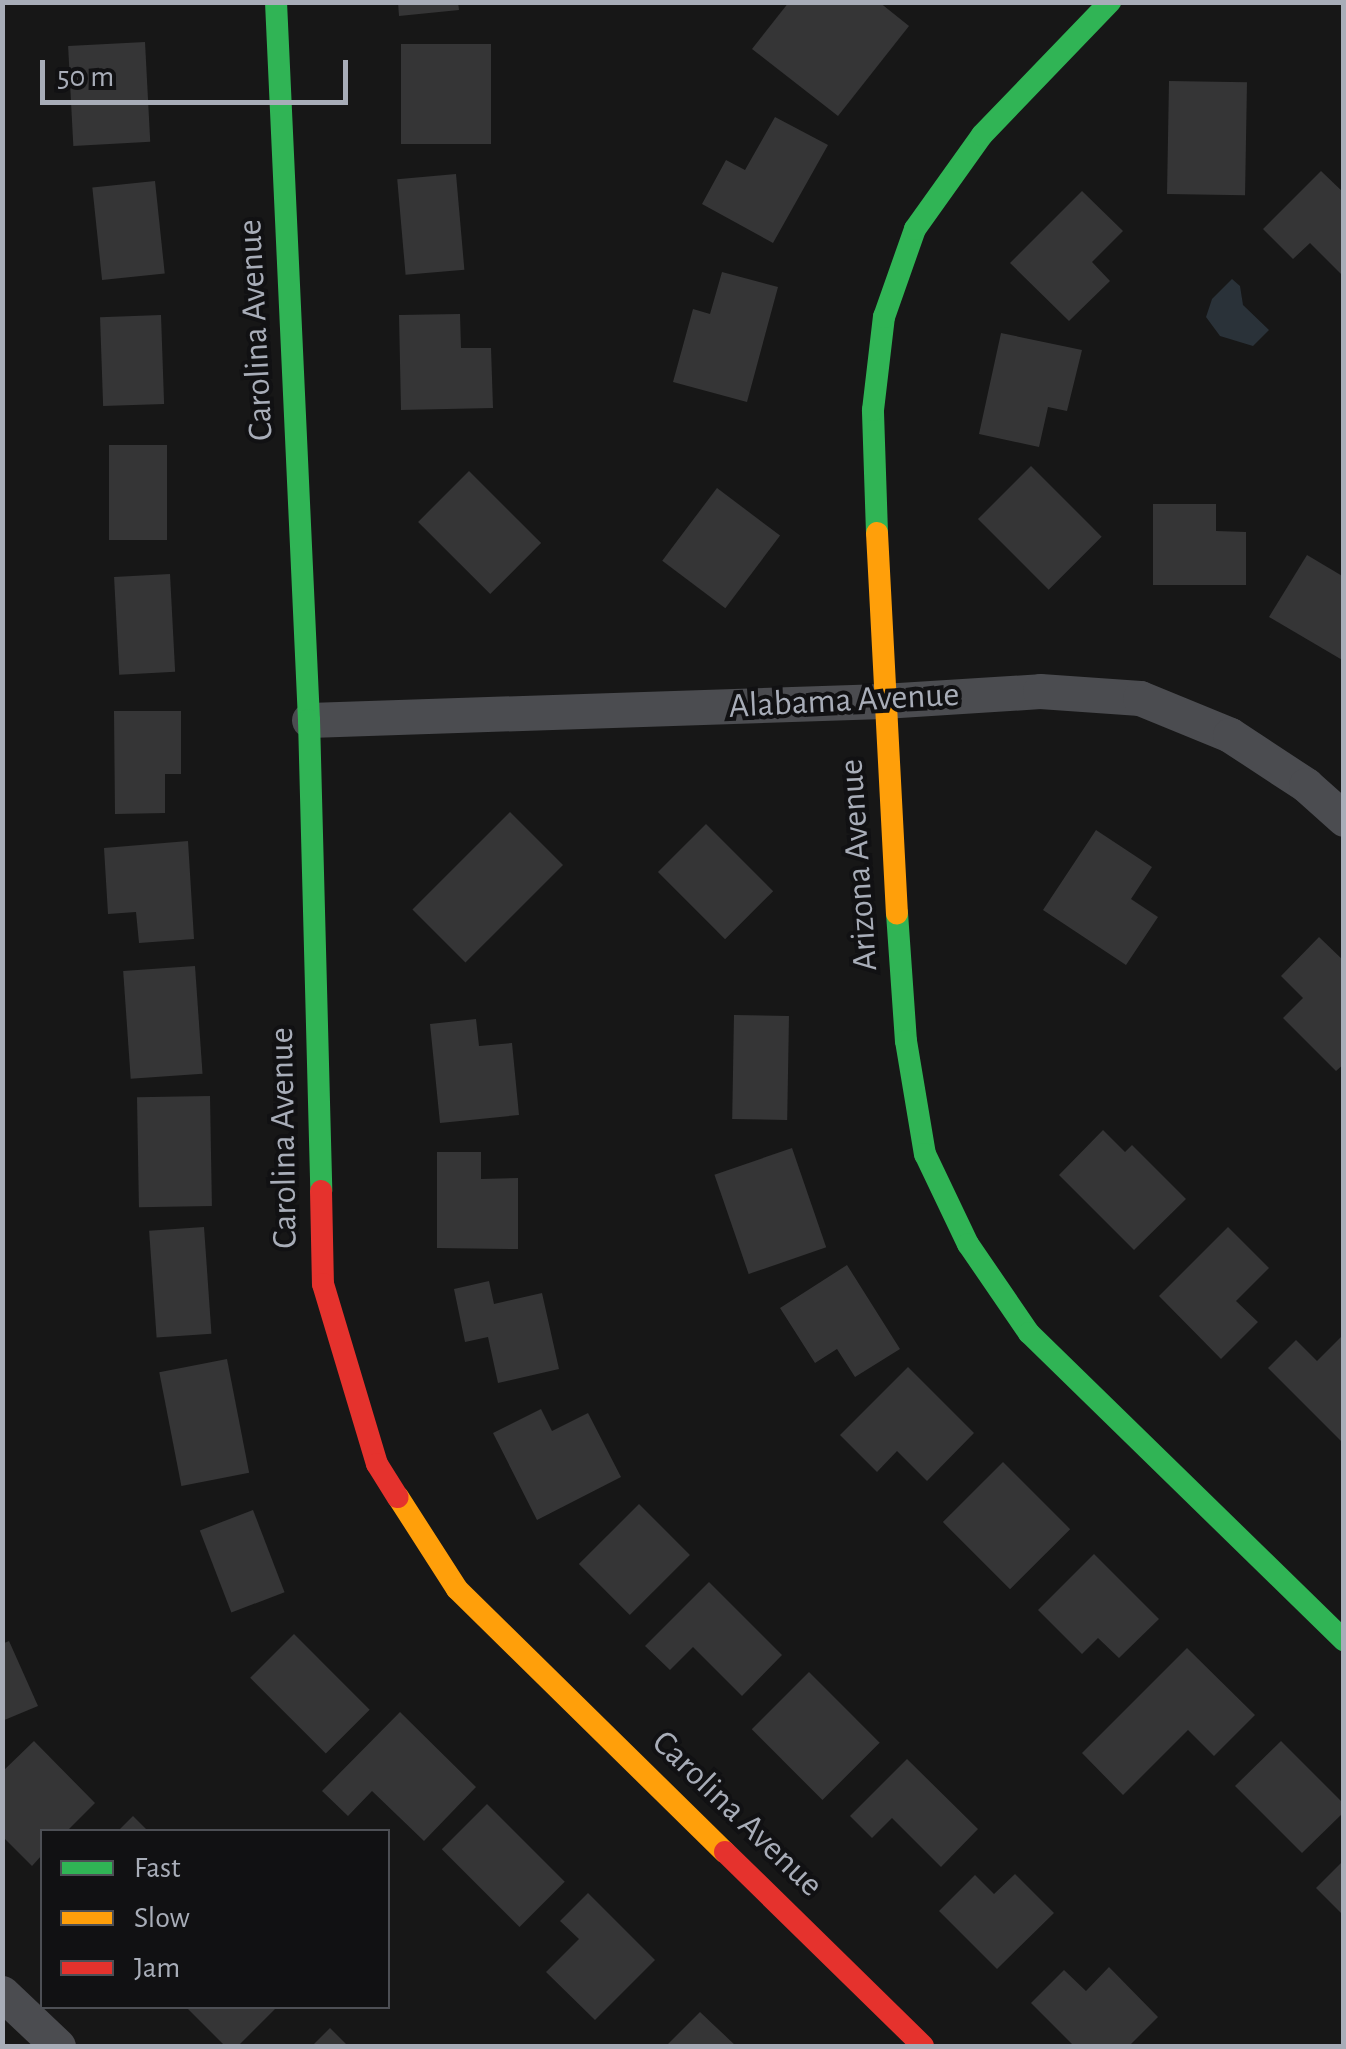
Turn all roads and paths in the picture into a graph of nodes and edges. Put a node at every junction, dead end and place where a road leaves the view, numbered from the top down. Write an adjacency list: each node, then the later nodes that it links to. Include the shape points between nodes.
1 (276, 2): 4 (street, Carolina Avenue)
2 (1110, 2): 3 (street, Arizona Avenue, via 982,135 915,229 884,316 873,410)
3 (883, 702): 4 (street, Alabama Avenue); 5 (street, Alabama Avenue, via 1040,691 1140,698 1230,735 1306,784); 6 (street, Arizona Avenue, via 906,1041 925,1154 968,1244 1029,1332)
4 (309, 720): 9 (street, Carolina Avenue, via 323,1284 377,1464 457,1589)
5 (1344, 819)
6 (1344, 1640)
7 (2, 1993): 8 (street)
8 (58, 2046)
9 (923, 2046)

